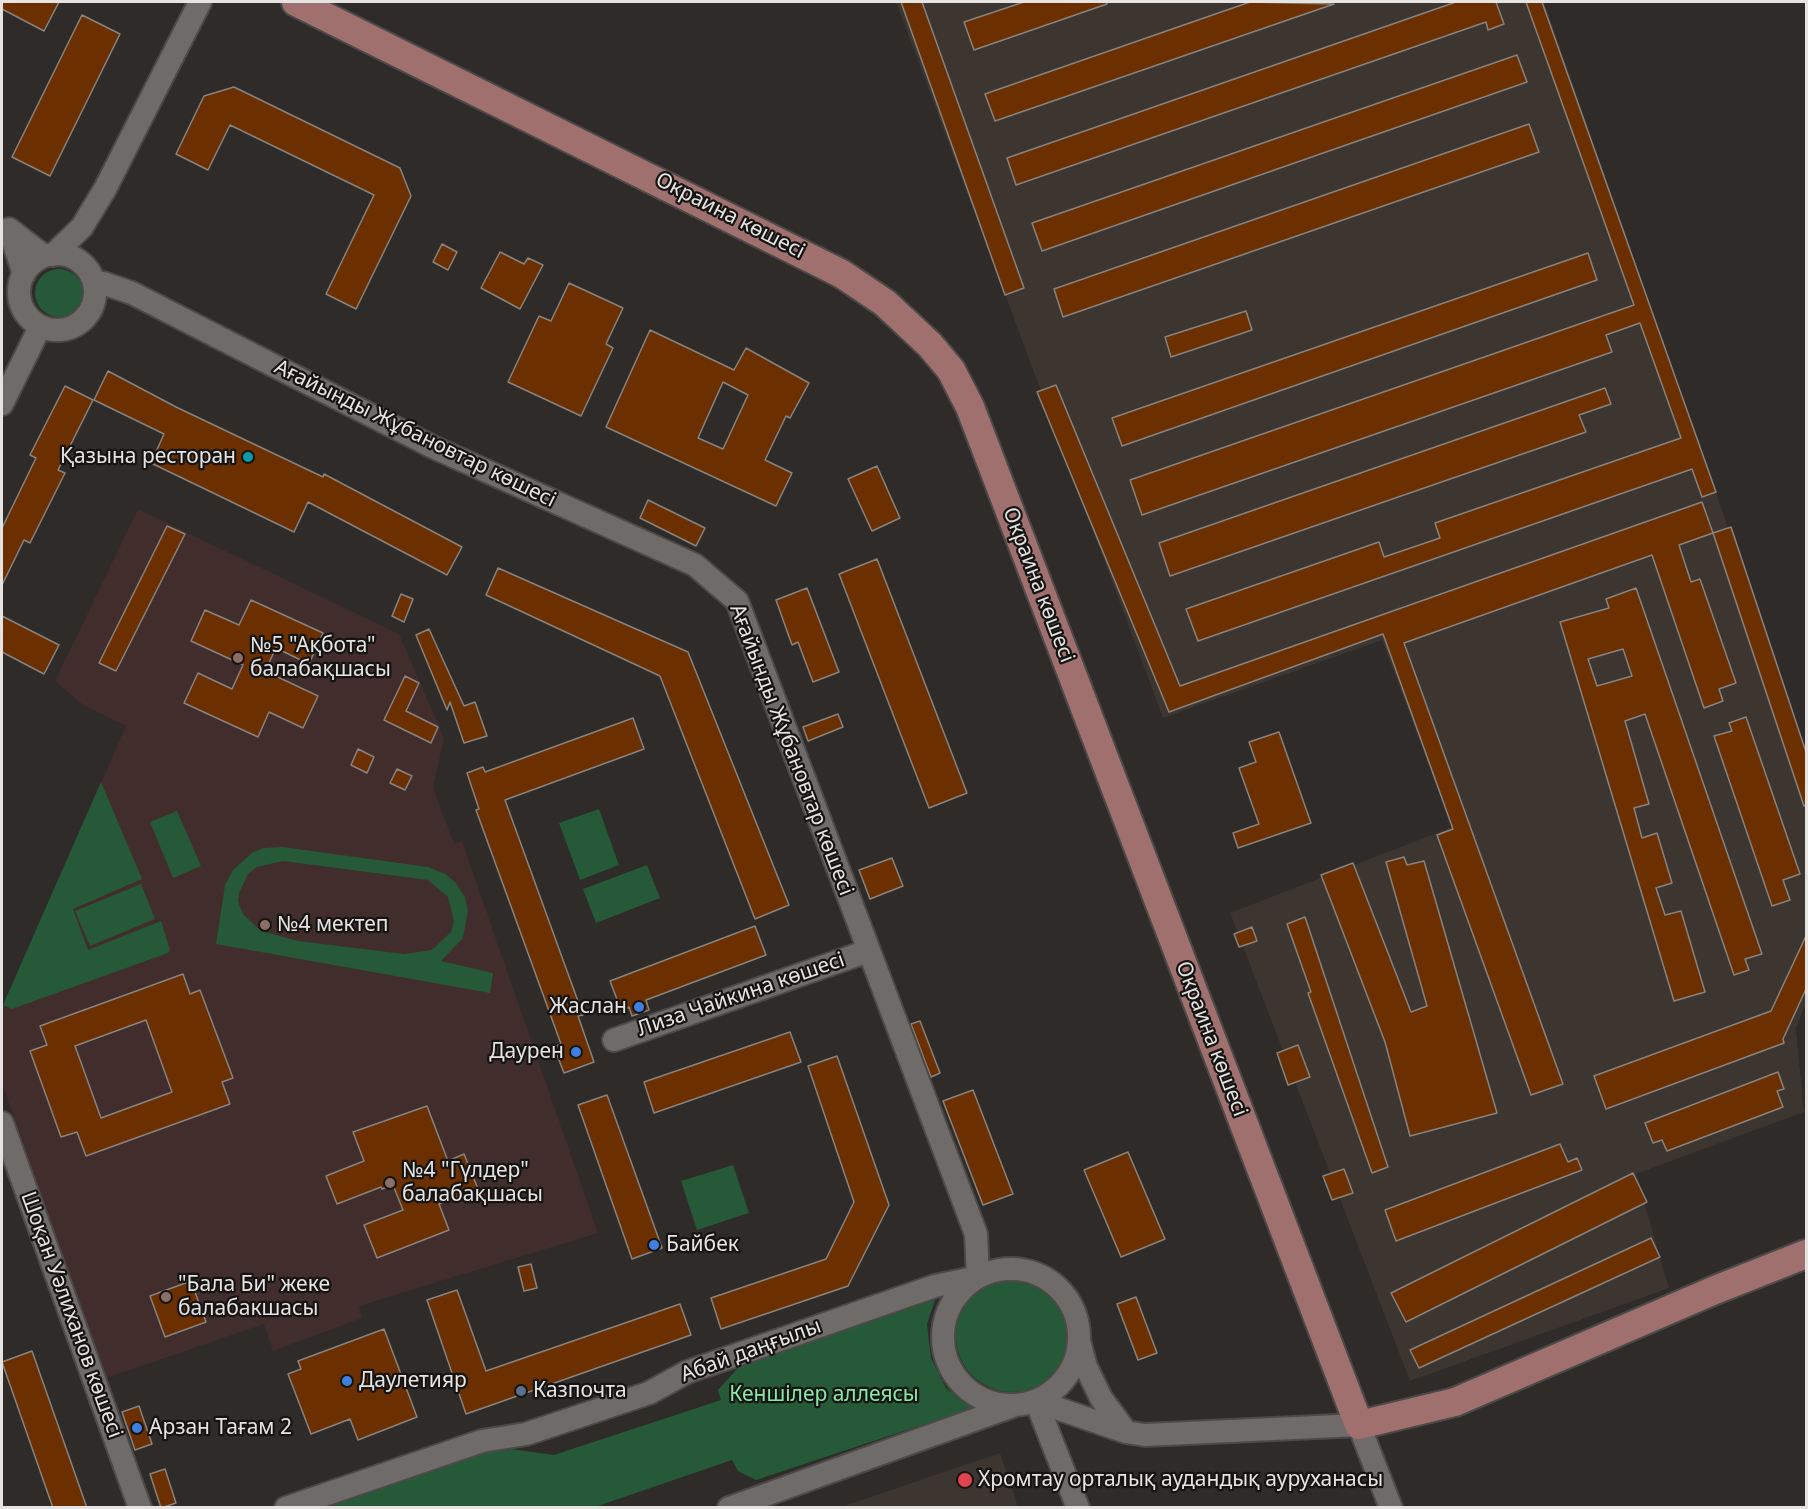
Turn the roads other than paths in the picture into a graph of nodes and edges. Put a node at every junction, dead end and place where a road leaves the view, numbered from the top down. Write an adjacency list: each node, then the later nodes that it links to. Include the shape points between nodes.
1 (200, 2): 3 (street)
2 (296, 2): 21 (main road, Окраина көшесі, via 842,274 885,303 951,370 970,407)
3 (82, 227): 5 (street); 6 (street)
4 (5, 228): 5 (street); 7 (street)
5 (48, 256): 6 (street, via 68,256); 7 (street, via 32,263)
6 (79, 261): 8 (street)
7 (24, 274): 9 (street, via 19,288 23,311)
8 (94, 284): 9 (street, via 92,307 82,321 69,329); 11 (street, Ағайынды Жұбановтар көшесі, via 103,282 132,293 433,447 695,565 737,601)
9 (40, 327): 10 (street)
10 (2, 404)
11 (868, 951): 12 (street, Лиза Чайкина көшесі); 14 (street, Ағайынды Жұбановтар көшесі)
12 (614, 1040)
13 (2, 1123): 23 (street, Шоқан Уәлиханов көшесі)
14 (976, 1234): 16 (street); 17 (street)
15 (1806, 1254): 21 (main road, via 1455,1402)
16 (1011, 1268): 17 (street); 18 (street, via 1041,1275 1060,1290 1074,1310)
17 (978, 1276): 20 (street, via 966,1285 948,1310 943,1332 945,1355 959,1382 971,1392 984,1400); 24 (street, Абай даңғылы, via 935,1286 706,1365 649,1393 538,1431 482,1441)
18 (1079, 1341): 19 (street, via 1071,1371 1050,1394); 22 (street, via 1101,1398)
19 (1036, 1401): 20 (street); 22 (street); 26 (street)
20 (1014, 1406): 25 (street)
21 (1359, 1425): 22 (street, via 1166,1435); 27 (street, Окраина көшесі)
22 (1126, 1432)
23 (140, 1508)
24 (286, 1508)
25 (729, 1508)
26 (1078, 1508)
27 (1391, 1508)

